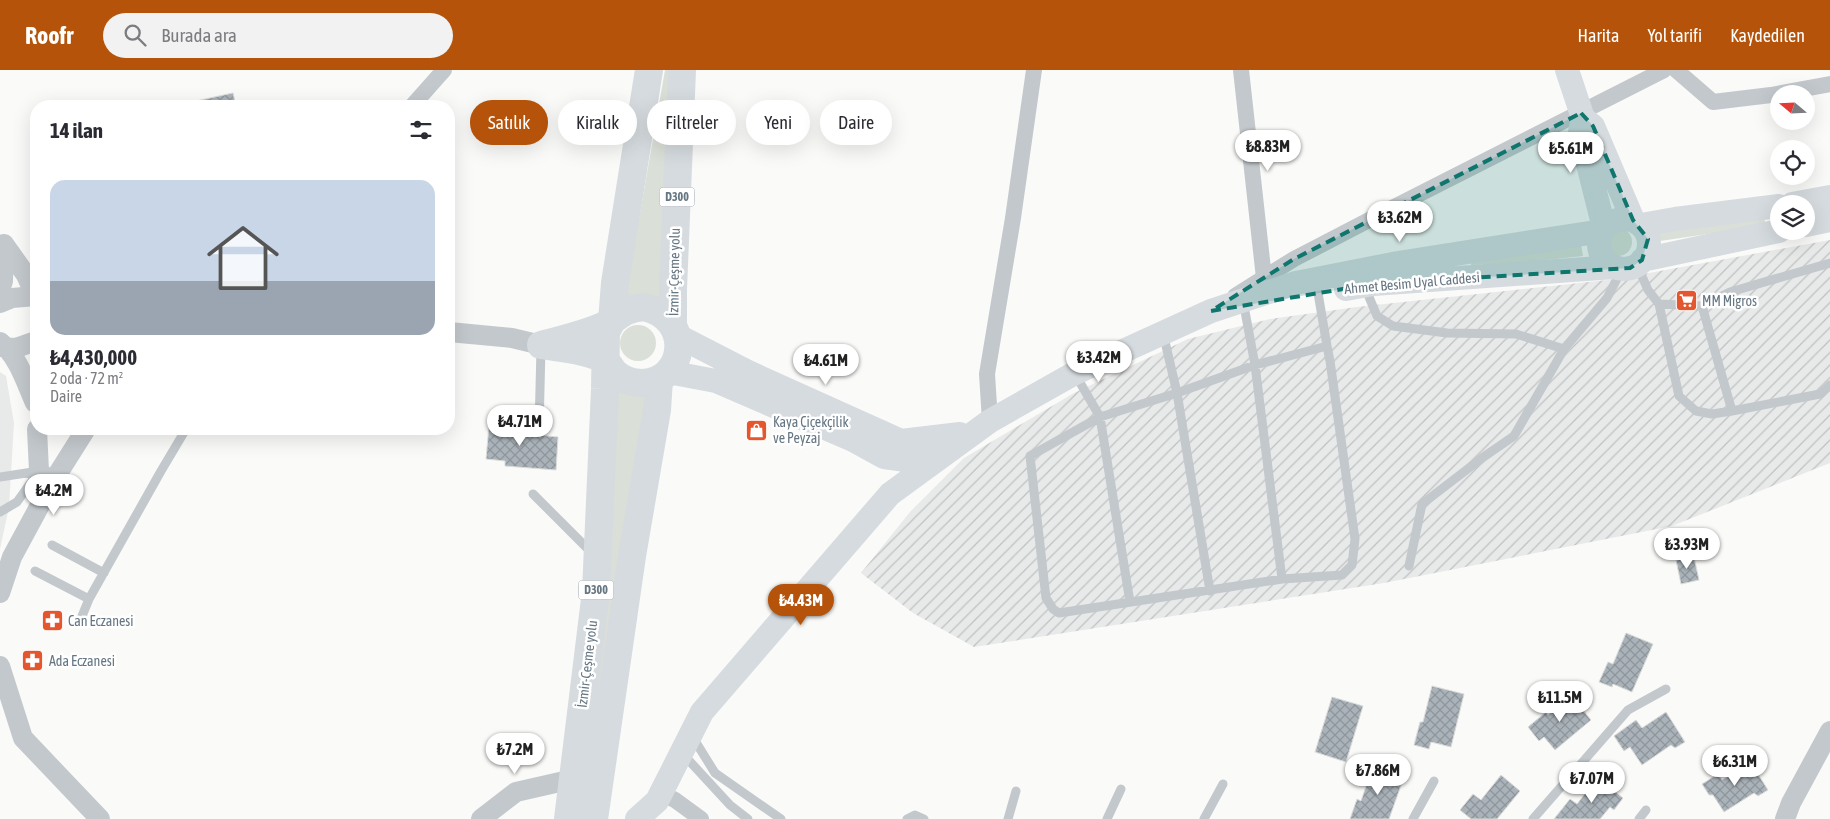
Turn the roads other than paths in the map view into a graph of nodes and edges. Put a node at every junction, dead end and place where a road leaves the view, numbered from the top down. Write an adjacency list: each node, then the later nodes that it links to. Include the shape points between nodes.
1 (444, 70): 10 (street)
2 (649, 70): 34 (highway, D300, via 615,283)
3 (682, 70): 35 (highway, İzmir-Çeşme yolu / D300, via 673,289)
4 (1034, 70): 52 (street, via 987,374)
5 (1241, 70): 23 (street)
6 (1567, 70): 11 (main road)
7 (1664, 70): 11 (street)
8 (1676, 70): 9 (street, via 1714,102)
9 (1830, 84)
10 (417, 100)
11 (1582, 116): 16 (main road, via 1593,126); 18 (main road, via 1580,132); 23 (street, via 1392,208)
12 (1830, 198): 13 (main road)
13 (1815, 200)
14 (1770, 207): 16 (main road)
15 (1830, 220): 17 (main road)
16 (1637, 223): 18 (main road, via 1617,219); 22 (main road, via 1648,239 1646,254)
17 (1815, 223)
18 (1603, 230): 22 (main road, via 1599,238 1600,252 1608,264); 33 (main road, Ahmet Besim Uyal Caddesi, via 1398,263 1306,282)
19 (1770, 233): 22 (main road, Ahmet Besim Uyal Caddesi)
20 (2, 242): 24 (street); 26 (street, via 3,281)
21 (1830, 263): 32 (lane, via 1730,292)
22 (1629, 265): 25 (main road, Ahmet Besim Uyal Caddesi); 30 (lane); 42 (lane, via 1607,298)
23 (1264, 278): 33 (street)
24 (30, 284)
25 (1373, 284): 27 (main road, Ahmet Besim Uyal Caddesi); 42 (lane, via 1369,297 1377,316 1393,326 1446,333 1516,334)
26 (0, 290)
27 (1318, 293): 31 (main road, Ahmet Besim Uyal Caddesi); 41 (lane)
28 (30, 297): 29 (street, via 12,298)
29 (0, 303)
30 (1659, 304): 32 (lane); 50 (lane, via 1679,396 1696,411 1712,414)
31 (1244, 306): 33 (main road, Ahmet Besim Uyal Caddesi); 44 (lane)
32 (1702, 306): 50 (lane)
33 (1211, 311): 37 (main road, Ahmet Besim Uyal Caddesi)
34 (612, 321): 35 (highway, via 632,308 644,307 665,316); 39 (highway); 43 (highway, D300, via 606,332)
35 (676, 331): 46 (highway, D300, via 679,349 675,362); 52 (main road, via 748,372 901,441)
36 (455, 333): 39 (street, via 512,338)
37 (1163, 333): 45 (main road, Ahmet Besim Uyal Caddesi); 49 (lane)
38 (30, 343): 40 (street, via 16,348)
39 (542, 345): 43 (highway); 53 (lane)
40 (2, 346): 48 (street, via 19,368)
41 (1327, 346): 44 (lane); 66 (lane, via 1355,539 1352,565 1342,575)
42 (1564, 349): 63 (lane, via 1514,436 1422,504)
43 (604, 359): 46 (highway, via 615,372 631,382 641,383); 62 (highway, İzmir-Çeşme yolu / D300)
44 (1254, 365): 49 (lane); 66 (lane)
45 (1074, 373): 51 (lane); 52 (main road, Ahmet Besim Uyal Caddesi)
46 (663, 375): 52 (main road, via 716,382 853,440 884,457 913,461 937,453); 86 (highway, İzmir-Çeşme yolu / D300, via 632,556)
47 (1830, 385): 50 (lane, via 1820,394)
48 (30, 393)
49 (1177, 393): 51 (lane); 67 (lane)
50 (1732, 411)
51 (1100, 417): 70 (lane); 70 (lane, via 1030,456 1046,598 1052,609 1059,613)
52 (982, 427): 75 (main road, via 890,494 702,712)
53 (539, 429)
54 (38, 435): 58 (street)
55 (81, 435): 58 (street)
56 (182, 435): 65 (lane)
57 (0, 477): 58 (lane)
58 (45, 477): 60 (lane, via 17,502); 68 (street)
59 (533, 494): 62 (lane)
60 (0, 512)
61 (52, 544): 65 (lane)
62 (597, 558): 76 (highway, İzmir-Çeşme yolu / D300, via 595,600)
63 (1410, 566)
64 (35, 571): 69 (lane)
65 (104, 573): 69 (lane)
66 (1282, 579): 67 (lane)
67 (1210, 591): 70 (lane)
68 (0, 593)
69 (89, 599): 71 (lane)
70 (1130, 602)
71 (80, 621)
72 (0, 666): 83 (street, via 23,738)
73 (1666, 688): 97 (lane, via 1628,710)
74 (1830, 731): 99 (street)
75 (687, 744): 81 (main road); 89 (lane, via 730,805); 90 (lane, via 714,773)
76 (573, 779): 84 (street, via 516,792); 85 (highway, İzmir-Çeşme yolu / D300)
77 (1434, 782): 96 (lane)
78 (1223, 784): 95 (lane)
79 (1121, 790): 94 (lane)
80 (1016, 792): 93 (lane)
81 (661, 793): 87 (main road); 88 (street)
82 (1646, 810): 98 (lane)
83 (100, 819)
84 (480, 819)
85 (568, 819)
86 (594, 819)
87 (637, 819)
88 (701, 819)
89 (748, 819)
90 (781, 819)
91 (908, 819): 92 (lane, via 916,815)
92 (924, 819)
93 (1008, 819)
94 (1106, 819)
95 (1204, 819)
96 (1413, 819)
97 (1534, 819)
98 (1639, 819)
99 (1785, 819)

